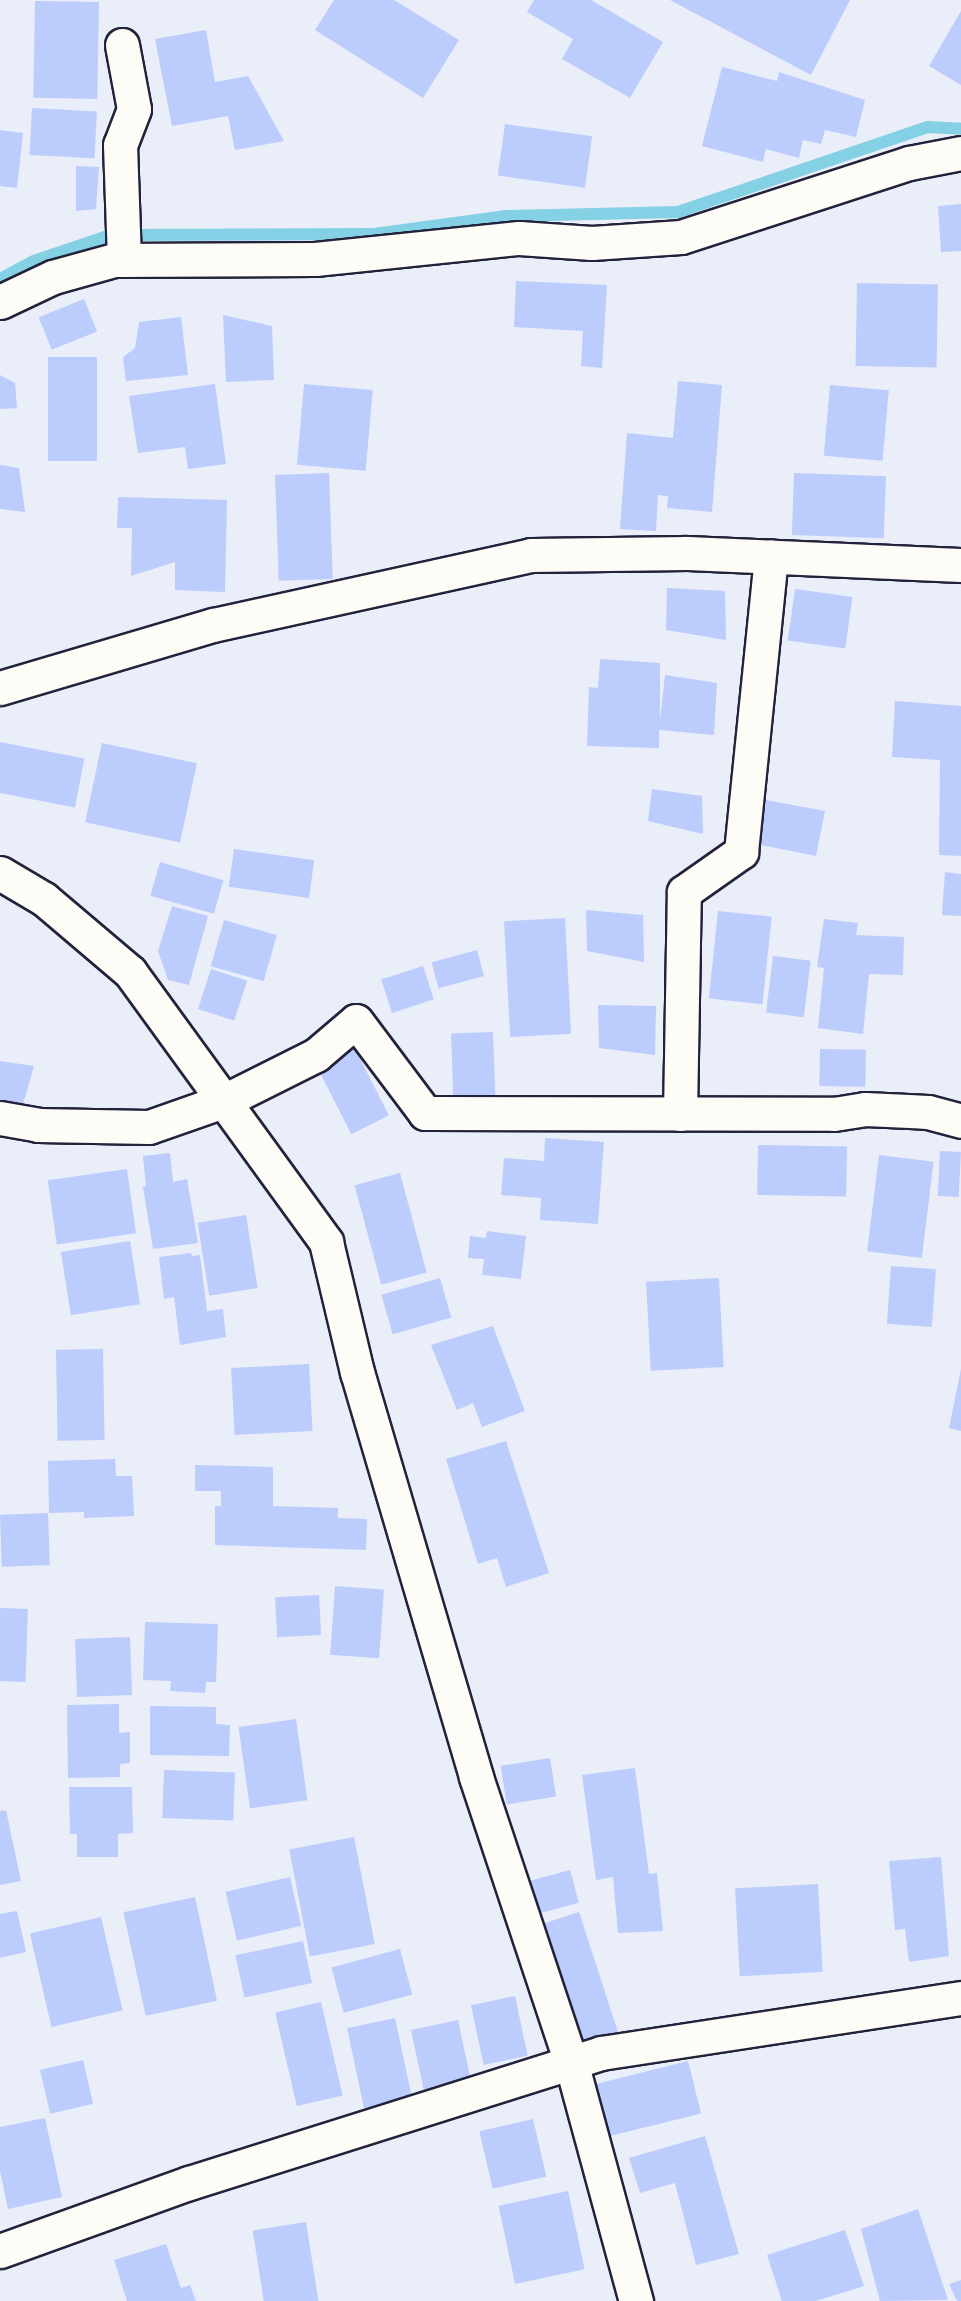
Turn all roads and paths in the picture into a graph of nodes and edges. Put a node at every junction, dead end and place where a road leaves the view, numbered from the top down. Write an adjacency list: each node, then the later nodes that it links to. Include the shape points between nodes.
1 (123, 45): 3 (street, via 134,109 120,145)
2 (961, 153): 3 (street, via 909,163 681,237 592,243 519,238 315,259)
3 (124, 260): 4 (street, via 53,277)
4 (0, 302)
5 (771, 557): 6 (street); 7 (street, via 687,553 531,555 213,625); 10 (street, via 741,852 684,892)
6 (961, 565)
7 (0, 688)
8 (0, 873): 9 (street, via 44,899 130,972)
9 (226, 1100): 10 (street, via 316,1055 356,1022 425,1113); 11 (street, via 148,1127 38,1125); 14 (street, via 326,1242 357,1372 476,1777)
10 (680, 1114): 12 (street, via 834,1114 865,1109 928,1112)
11 (0, 1118)
12 (961, 1120)
13 (961, 1998): 14 (street, via 601,2053)
14 (571, 2062): 15 (street, via 189,2183); 16 (street)
15 (0, 2252)
16 (636, 2301)

